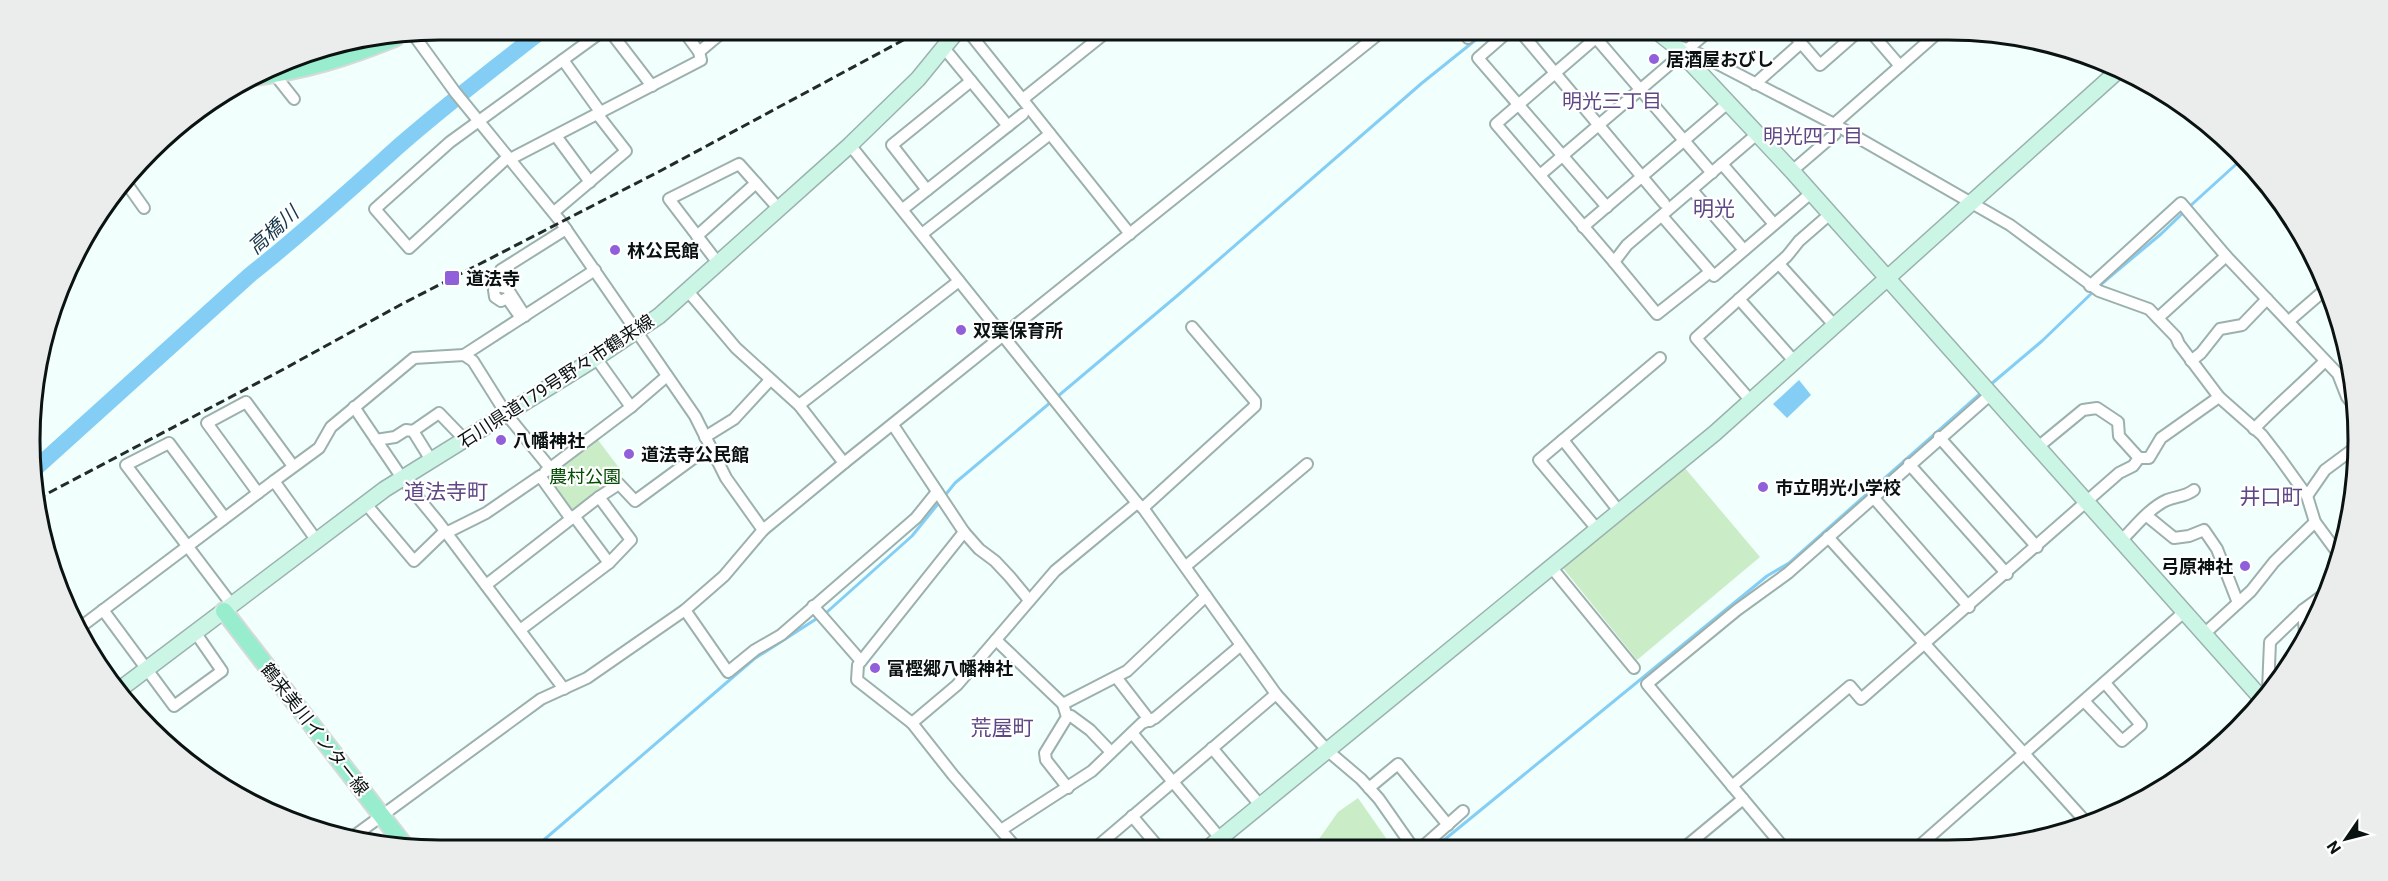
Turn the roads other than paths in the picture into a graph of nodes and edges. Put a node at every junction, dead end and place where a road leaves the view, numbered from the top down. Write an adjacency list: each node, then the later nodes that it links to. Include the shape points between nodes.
1 (590, 40): 25 (street)
2 (617, 40): 33 (street)
3 (690, 40): 24 (street)
4 (713, 40): 24 (street)
5 (950, 40): 22 (street, 石川県道179号野々市鶴来線)
6 (975, 40): 36 (street)
7 (1097, 40): 36 (street)
8 (1373, 40): 76 (street)
9 (1499, 40): 38 (street, via 1478,58)
10 (1527, 40): 28 (street)
11 (1594, 40): 28 (street)
12 (1596, 40): 34 (street)
13 (1669, 40): 23 (street)
14 (1695, 40): 23 (street)
15 (1798, 40): 20 (street)
16 (1849, 40): 20 (street, via 1820,65)
17 (1878, 40): 26 (street)
18 (1930, 40): 26 (street)
19 (418, 41): 41 (street)
20 (1801, 43): 32 (street)
21 (375, 46): 27 (main road, via 340,60)
22 (944, 48): 31 (street); 49 (street, 石川県道179号野々市鶴来線)
23 (1682, 49): 32 (street); 34 (street); 37 (street)
24 (699, 52): 33 (street, via 700,60)
25 (563, 60): 39 (street); 41 (street)
26 (1900, 66): 44 (street)
27 (290, 70)
28 (1555, 73): 38 (street); 42 (street)
29 (2112, 76): 63 (street)
30 (270, 79): 35 (street)
31 (971, 81): 43 (street); 60 (street, via 892,146)
32 (1755, 84): 44 (street)
33 (652, 86): 39 (street)
34 (1640, 88): 42 (street); 48 (street)
35 (294, 99)
36 (1023, 99): 45 (street)
37 (1728, 102): 46 (street); 48 (street)
38 (1518, 105): 50 (street); 55 (street, via 1496,124)
39 (599, 114): 47 (street); 57 (street, via 626,151)
40 (1023, 114): 43 (street)
41 (479, 121): 51 (street); 51 (street, via 375,209 409,248)
42 (1598, 125): 50 (street); 56 (street)
43 (1008, 126): 60 (street)
44 (1835, 129): 53 (street); 63 (street)
45 (1050, 134): 75 (street); 76 (street)
46 (1757, 134): 52 (street); 53 (street)
47 (556, 136): 51 (street); 57 (street)
48 (1684, 140): 54 (street); 56 (street)
49 (850, 145): 67 (street, 石川県道179号野々市鶴来線); 68 (street)
50 (1562, 156): 55 (street); 65 (street)
51 (509, 158): 69 (street)
52 (1722, 164): 54 (street); 72 (street)
53 (1792, 171): 62 (street)
54 (1712, 173): 61 (street)
55 (1540, 176): 73 (street)
56 (1643, 177): 64 (street); 65 (street)
57 (590, 182): 69 (street)
58 (756, 183): 67 (street); 77 (street); 77 (street, via 739,164 669,199)
59 (130, 189): 66 (street)
60 (927, 190): 68 (street)
61 (1692, 190): 71 (street); 78 (street)
62 (1811, 193): 70 (street); 72 (street)
63 (1971, 202): 86 (street); 88 (street, via 2010,225)
64 (1664, 203)
65 (1607, 207): 73 (street)
66 (144, 208)
67 (779, 209): 81 (street, 石川県道179号野々市鶴来線)
68 (903, 209): 75 (street)
69 (554, 212): 74 (street)
70 (1830, 214): 82 (street, via 1798,241); 86 (street)
71 (1662, 216): 80 (street, via 1627,245); 85 (street)
72 (1774, 224): 78 (street)
73 (1583, 226): 80 (street)
74 (566, 229): 83 (street); 84 (street)
75 (922, 234): 87 (street)
76 (1130, 234): 98 (street)
77 (697, 236): 81 (street)
78 (1744, 250): 85 (street, via 1714,276)
79 (2226, 256): 88 (street, via 2181,203); 92 (street); 93 (street)
80 (1614, 262): 85 (street, via 1657,314)
81 (718, 263): 89 (street, 石川県道179号野々市鶴来線)
82 (1779, 264): 91 (street); 95 (street)
83 (501, 270)
84 (595, 270): 97 (street); 99 (street)
85 (1710, 272)
86 (1887, 278): 95 (street); 107 (street)
87 (959, 281): 98 (street); 111 (street)
88 (2094, 288): 93 (street, via 2149,309)
89 (687, 290): 97 (street, 石川県道179号野々市鶴来線); 106 (street, via 736,348)
90 (2320, 294): 94 (street)
91 (1739, 299): 104 (street); 110 (street, via 1696,338)
92 (2267, 299): 94 (street); 102 (street, via 2242,325 2220,329)
93 (2158, 318): 102 (street)
94 (2289, 321): 103 (street)
95 (1835, 326): 104 (street)
96 (1192, 327): 143 (street, via 1255,406)
97 (638, 332): 100 (street, 石川県道179号野々市鶴来線); 105 (street)
98 (1003, 335): 115 (street); 143 (street)
99 (464, 355): 112 (street, via 414,358); 114 (street, via 473,361)
100 (596, 358): 113 (street); 114 (street, 石川県道179号野々市鶴来線)
101 (1660, 358): 121 (street)
102 (2191, 361): 109 (street)
103 (2325, 361): 108 (street, via 2338,374); 116 (street)
104 (1795, 362): 110 (street)
105 (667, 376): 113 (street); 122 (street)
106 (770, 380): 111 (street); 122 (street)
107 (1988, 390): 118 (street); 123 (street)
108 (2344, 390)
109 (2219, 397): 116 (street); 125 (street, via 2161,438 2149,458)
110 (1751, 401): 144 (street)
111 (799, 405): 127 (street)
112 (354, 407): 119 (street); 130 (street, via 331,427 319,448)
113 (631, 407): 131 (street)
114 (507, 415): 120 (street, 石川県道179号野々市鶴来線); 131 (street)
115 (893, 424): 127 (street); 139 (street)
116 (2254, 429): 137 (street)
117 (413, 431): 119 (street); 120 (street, via 439,413); 126 (street)
118 (1939, 437): 129 (street); 157 (street)
119 (376, 440): 133 (street)
120 (465, 440): 126 (street, 石川県道179号野々市鶴来線)
121 (1563, 440): 144 (street); 149 (street, via 1539,460)
122 (707, 441): 138 (street, via 634,501 619,484); 150 (street, via 726,478)
123 (2038, 447): 125 (street, via 2083,410 2097,408 2118,422 2119,436); 141 (street)
124 (2348, 453): 137 (street, via 2325,470)
125 (2139, 458): 141 (street)
126 (431, 460): 133 (street, 石川県道179号野々市鶴来線)
127 (844, 463): 150 (street)
128 (1307, 464): 160 (street)
129 (1909, 464): 140 (street); 162 (street)
130 (293, 465): 134 (street); 136 (street, via 246,402 207,423)
131 (550, 468): 132 (street)
132 (540, 476): 147 (street); 151 (street, via 486,513)
133 (402, 478): 142 (street, 石川県道179号野々市鶴来線); 151 (street)
134 (274, 481): 136 (street); 154 (street)
135 (2194, 490): 145 (street, via 2168,500)
136 (258, 493): 146 (street)
137 (2307, 496): 148 (street)
138 (599, 497): 147 (street); 159 (street, via 631,540)
139 (940, 497): 152 (street); 168 (street)
140 (1873, 497): 153 (street); 169 (street)
141 (2086, 502): 155 (street); 157 (street)
142 (366, 504): 151 (street, via 414,561); 154 (street, 石川県道179号野々市鶴来線)
143 (1140, 506): 160 (street); 165 (street, via 1055,572)
144 (1619, 511): 149 (street)
145 (2147, 516): 155 (street); 166 (street, via 2174,538 2204,530 2217,549)
146 (224, 517): 156 (street); 156 (street, via 169,443 126,465)
147 (573, 518): 159 (street); 163 (street)
148 (2315, 522): 158 (street); 166 (street)
149 (1598, 529): 161 (street)
150 (763, 530): 172 (street, via 724,576)
151 (445, 531): 163 (street)
152 (964, 532): 165 (street); 183 (street)
153 (1828, 537): 181 (street); 204 (street, via 1647,684)
154 (317, 541): 170 (street, 石川県道179号野々市鶴来線)
155 (2120, 542): 174 (street)
156 (188, 545): 170 (street); 171 (street)
157 (2037, 547): 162 (street)
158 (2333, 548)
159 (609, 563): 177 (street)
160 (1186, 566): 164 (street)
161 (1552, 568): 184 (street); 200 (street)
162 (2007, 574): 169 (street)
163 (486, 585): 177 (street)
164 (1206, 596): 182 (street); 186 (street)
165 (1029, 600): 180 (street)
166 (2238, 603): 179 (street)
167 (2313, 603): 173 (street)
168 (813, 607): 172 (street, via 728,672); 183 (street)
169 (1969, 607): 181 (street)
170 (228, 608): 178 (street, 石川県道179号野々市鶴来線); 210 (main road, 鶴来美川インター線)
171 (104, 610): 176 (street); 185 (street)
172 (685, 610): 190 (street, via 587,678)
173 (2303, 610): 175 (street); 187 (street, via 2270,642)
174 (2184, 612): 179 (street); 188 (street)
175 (2304, 621)
176 (85, 624)
177 (520, 630): 190 (street)
178 (195, 632): 185 (street, 石川県道179号野々市鶴来線); 185 (street, via 222,671 174,706)
179 (2203, 635): 192 (street)
180 (996, 640): 194 (street); 197 (street, via 957,686)
181 (1926, 645): 202 (street); 204 (street, via 1861,699 1850,686)
182 (1240, 646): 191 (street); 196 (street)
183 (861, 661): 197 (street, via 857,680)
184 (1634, 668)
185 (146, 669): 189 (street, 石川県道179号野々市鶴来線)
186 (1116, 677): 194 (street); 196 (street)
187 (2268, 679)
188 (2104, 683): 193 (street); 193 (street, via 2140,725 2122,741)
189 (124, 686)
190 (564, 689): 210 (street, via 542,699)
191 (1276, 694): 199 (street); 200 (street)
192 (2256, 694)
193 (2084, 701): 202 (street)
194 (1063, 704): 195 (street)
195 (1067, 717): 201 (street, via 1090,730); 205 (street, via 1044,753)
196 (1150, 721): 198 (street)
197 (912, 723): 214 (street)
198 (1132, 733): 201 (street); 203 (street)
199 (1212, 748): 203 (street); 208 (street)
200 (1328, 751): 206 (street); 208 (street)
201 (1111, 752): 205 (street)
202 (2024, 754): 212 (street); 226 (street)
203 (1172, 782): 211 (street); 217 (street)
204 (1732, 786): 207 (street)
205 (1068, 788): 214 (street)
206 (1369, 788): 213 (street, via 1398,764); 222 (street)
207 (1743, 799): 224 (street); 225 (street)
208 (1260, 805): 217 (street)
209 (1463, 811): 213 (street)
210 (382, 815): 215 (street); 216 (main road, 鶴来美川インター線)
211 (1132, 816): 219 (street); 220 (street)
212 (2081, 817)
213 (1448, 825): 223 (street)
214 (1001, 830): 218 (street)
215 (359, 832)
216 (399, 838)
217 (1220, 838): 221 (street)
218 (1010, 840)
219 (1104, 840)
220 (1152, 840)
221 (1218, 840)
222 (1408, 840)
223 (1430, 840)
224 (1694, 840)
225 (1777, 840)
226 (1926, 840)

